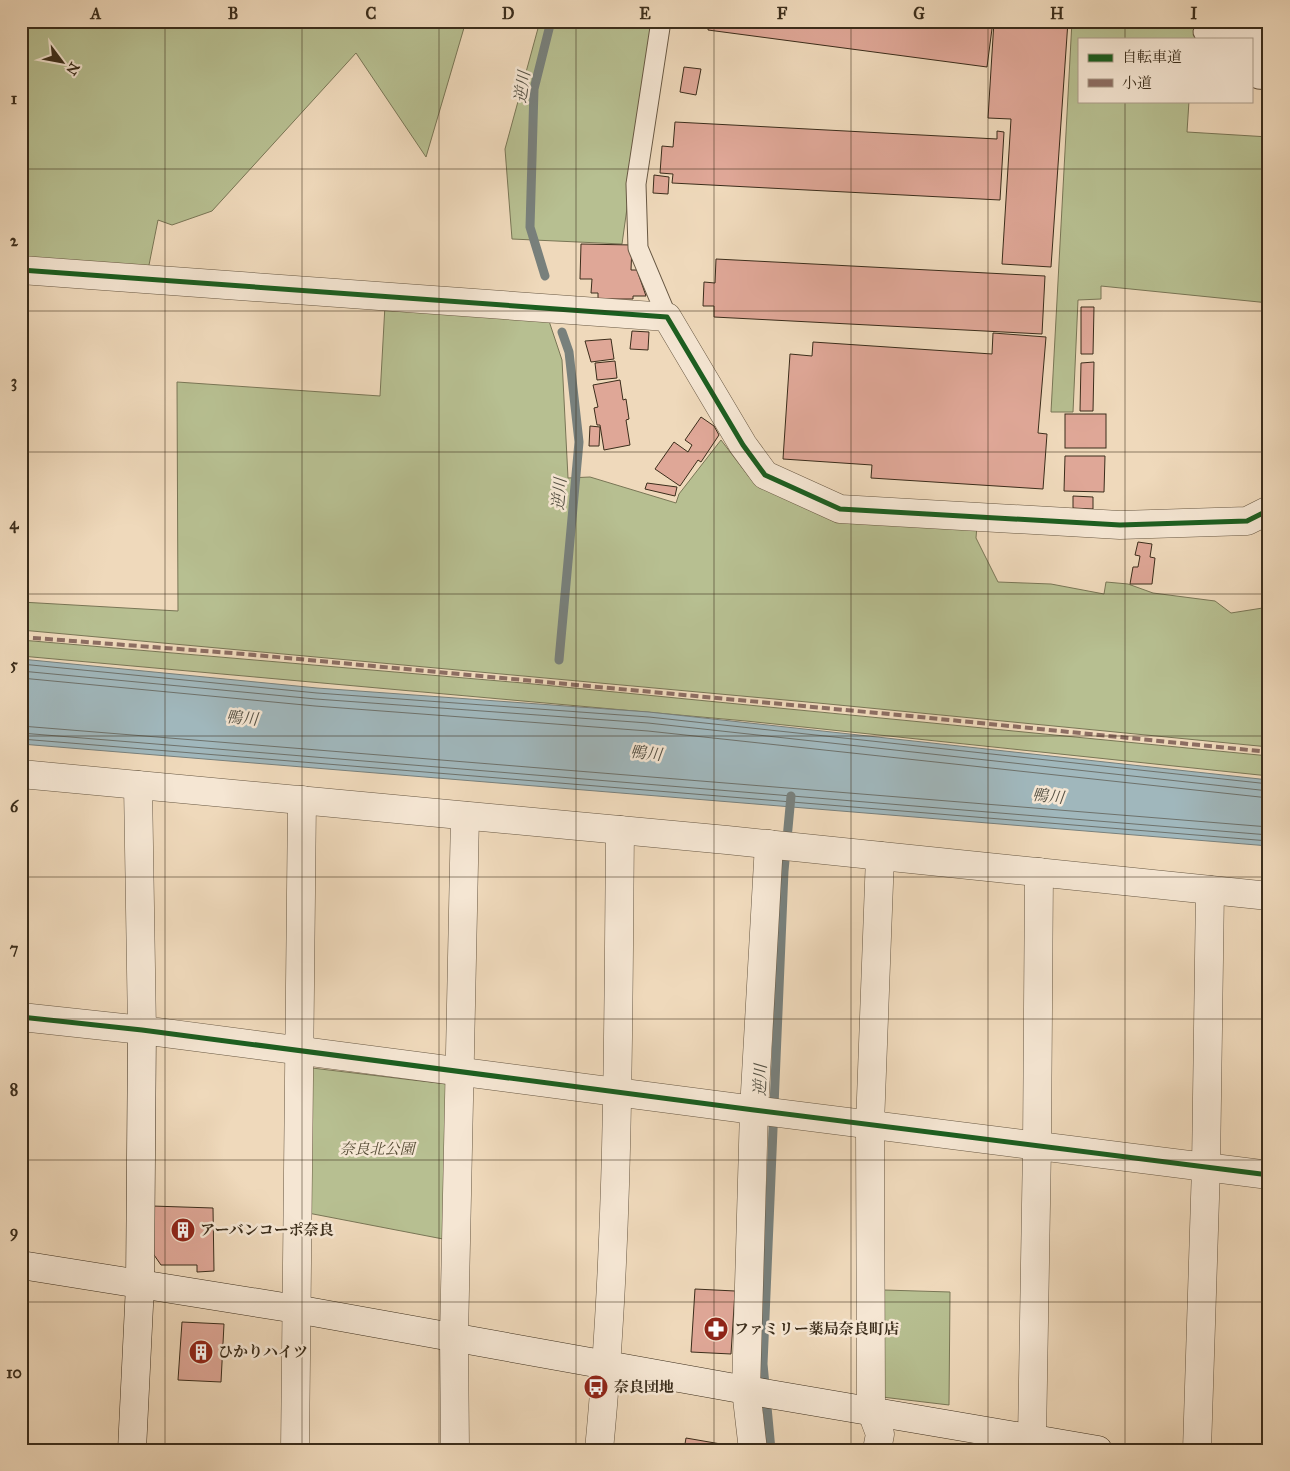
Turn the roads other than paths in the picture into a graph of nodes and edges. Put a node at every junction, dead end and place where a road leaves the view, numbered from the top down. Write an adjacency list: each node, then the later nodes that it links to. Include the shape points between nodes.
1 (661, 21): 6 (lane, via 636,184 638,248)
2 (1257, 30): 3 (lane); 4 (lane, via 1253,70 1258,79)
3 (1203, 32)
4 (1269, 80)
5 (21, 270): 6 (street)
6 (667, 317): 7 (street, via 743,445 765,475 840,509 1120,525 1247,521)
7 (1269, 510)
8 (21, 774): 9 (street)
9 (138, 785): 10 (street); 19 (street)
10 (302, 800): 11 (street); 20 (street)
11 (465, 816): 12 (street); 21 (street)
12 (620, 830): 13 (street); 22 (street)
13 (782, 846): 14 (street); 23 (street)
14 (880, 856): 15 (street); 24 (street)
15 (1039, 872): 16 (street); 25 (street)
16 (1210, 890): 17 (street); 26 (street)
17 (1269, 896)
18 (21, 1017): 19 (street)
19 (142, 1030): 20 (street); 29 (street)
20 (299, 1051): 21 (street); 30 (street)
21 (458, 1072): 22 (street); 31 (street)
22 (617, 1092): 23 (street); 32 (street)
23 (769, 1112): 24 (street); 33 (street)
24 (870, 1125): 25 (street); 34 (street)
25 (1037, 1146): 26 (street); 35 (street)
26 (1206, 1167): 27 (street); 43 (street)
27 (1269, 1175)
28 (21, 1265): 29 (street)
29 (140, 1285): 30 (street); 36 (street)
30 (296, 1309): 31 (street); 37 (street)
31 (454, 1337): 32 (street); 38 (street)
32 (607, 1365): 33 (street); 39 (street)
33 (751, 1391): 34 (street); 40 (street)
34 (871, 1410): 35 (street); 41 (street, via 880,1434)
35 (1030, 1444): 42 (street)
36 (132, 1450)
37 (295, 1450)
38 (455, 1450)
39 (599, 1450)
40 (753, 1450)
41 (877, 1450)
42 (1098, 1450)
43 (1198, 1450)

